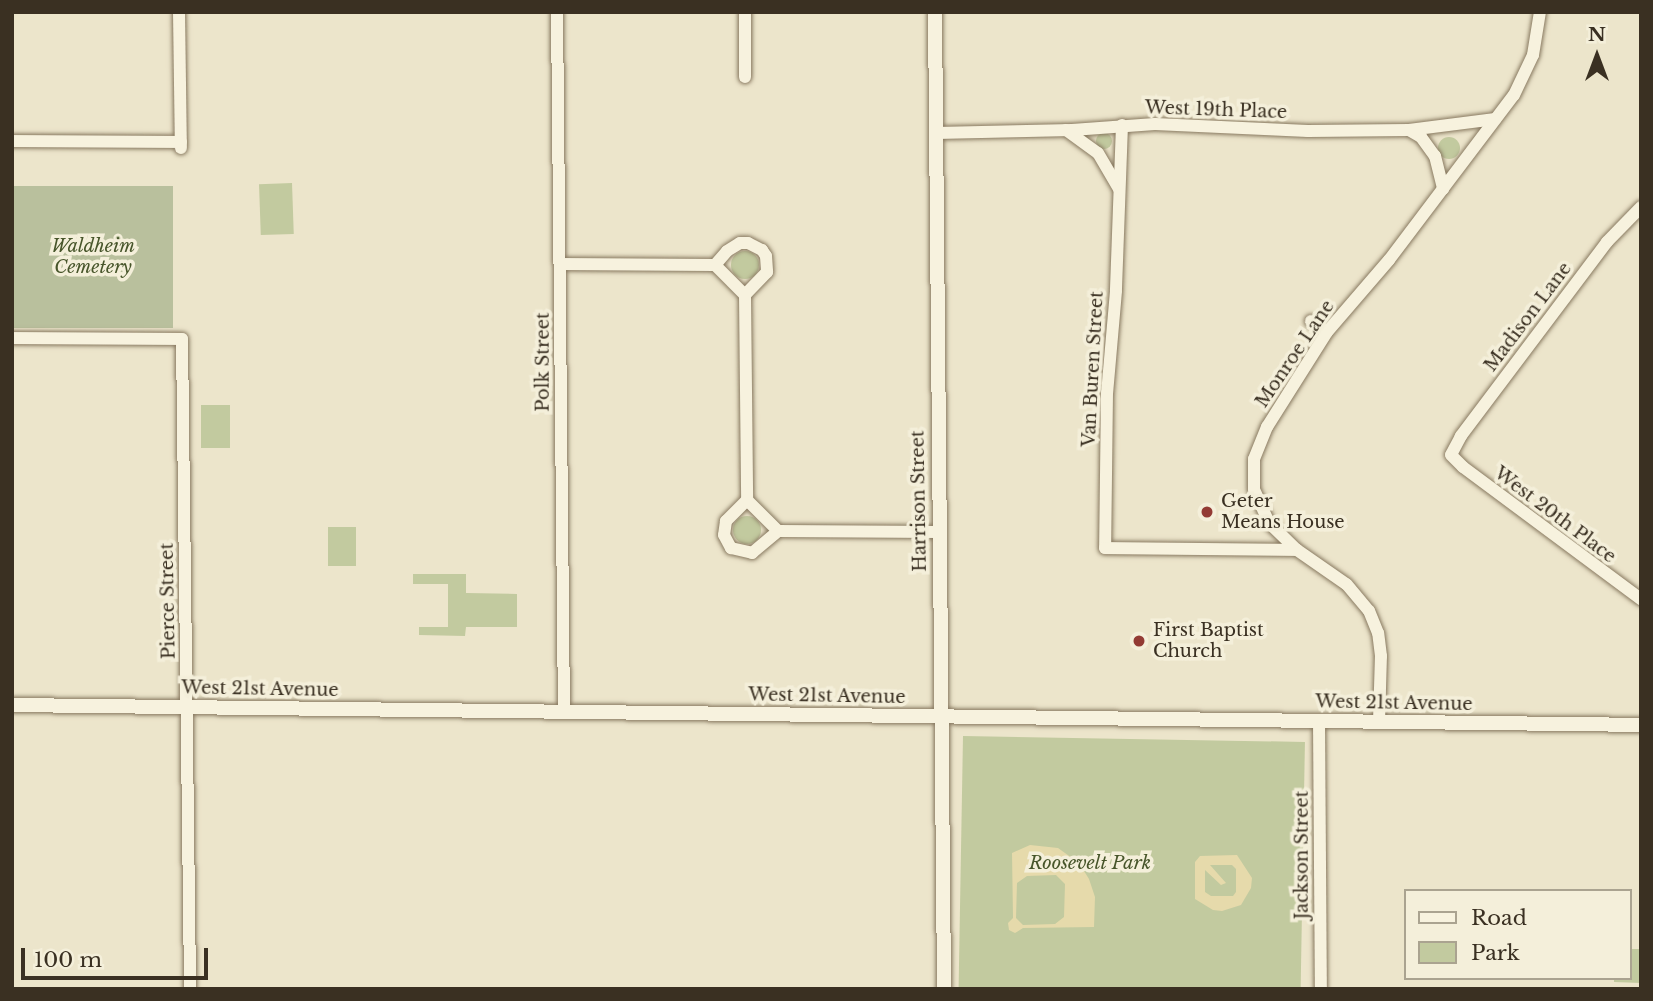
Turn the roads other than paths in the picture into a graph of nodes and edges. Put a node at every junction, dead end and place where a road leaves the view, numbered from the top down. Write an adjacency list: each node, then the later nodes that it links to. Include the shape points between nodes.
1 (179, 12): 12 (street, via 181,146)
2 (557, 12): 16 (street, Polk Street)
3 (744, 12): 6 (street)
4 (935, 12): 11 (street, Harrison Street)
5 (1541, 12): 7 (street, Monroe Lane, via 1526,75)
6 (745, 77)
7 (1496, 119): 10 (street, West 19th Place); 13 (street, Monroe Lane)
8 (1122, 125): 9 (street, West 19th Place); 10 (street, West 19th Place); 14 (street, Van Buren Street)
9 (1066, 130): 11 (street, West 19th Place); 14 (street, via 1098,153)
10 (1409, 130): 13 (street, via 1421,137 1435,156)
11 (936, 133): 25 (street, Harrison Street)
12 (12, 141)
13 (1443, 189): 20 (street, Monroe Lane)
14 (1120, 192): 26 (street, Van Buren Street, via 1107,393 1105,548)
15 (1641, 206): 22 (street, Madison Lane, via 1607,242)
16 (560, 264): 17 (street); 30 (street, Polk Street)
17 (715, 265): 18 (street); 18 (street, via 740,243 762,250 767,272)
18 (745, 295): 23 (street)
19 (1311, 321): 20 (street)
20 (1327, 332): 26 (street, Monroe Lane, via 1259,441 1253,468 1260,507 1269,523)
21 (12, 338): 29 (street, Pierce Street, via 183,339)
22 (1451, 455): 27 (street, West 20th Place)
23 (747, 500): 24 (street); 24 (street, via 726,521 724,535 731,548 752,553)
24 (778, 531): 25 (street)
25 (939, 532): 31 (street, Harrison Street)
26 (1297, 550): 33 (street, Monroe Lane, via 1346,584 1369,611 1381,656)
27 (1641, 599)
28 (12, 705): 29 (street, West 21st Avenue)
29 (187, 708): 30 (street, West 21st Avenue); 35 (street, Pierce Street)
30 (564, 712): 31 (street, West 21st Avenue)
31 (941, 716): 32 (street, West 21st Avenue); 36 (street, Harrison Street)
32 (1319, 721): 33 (street, West 21st Avenue); 37 (street, Jackson Street)
33 (1379, 722): 34 (street, West 21st Avenue)
34 (1641, 725)
35 (190, 989)
36 (944, 989)
37 (1321, 989)

